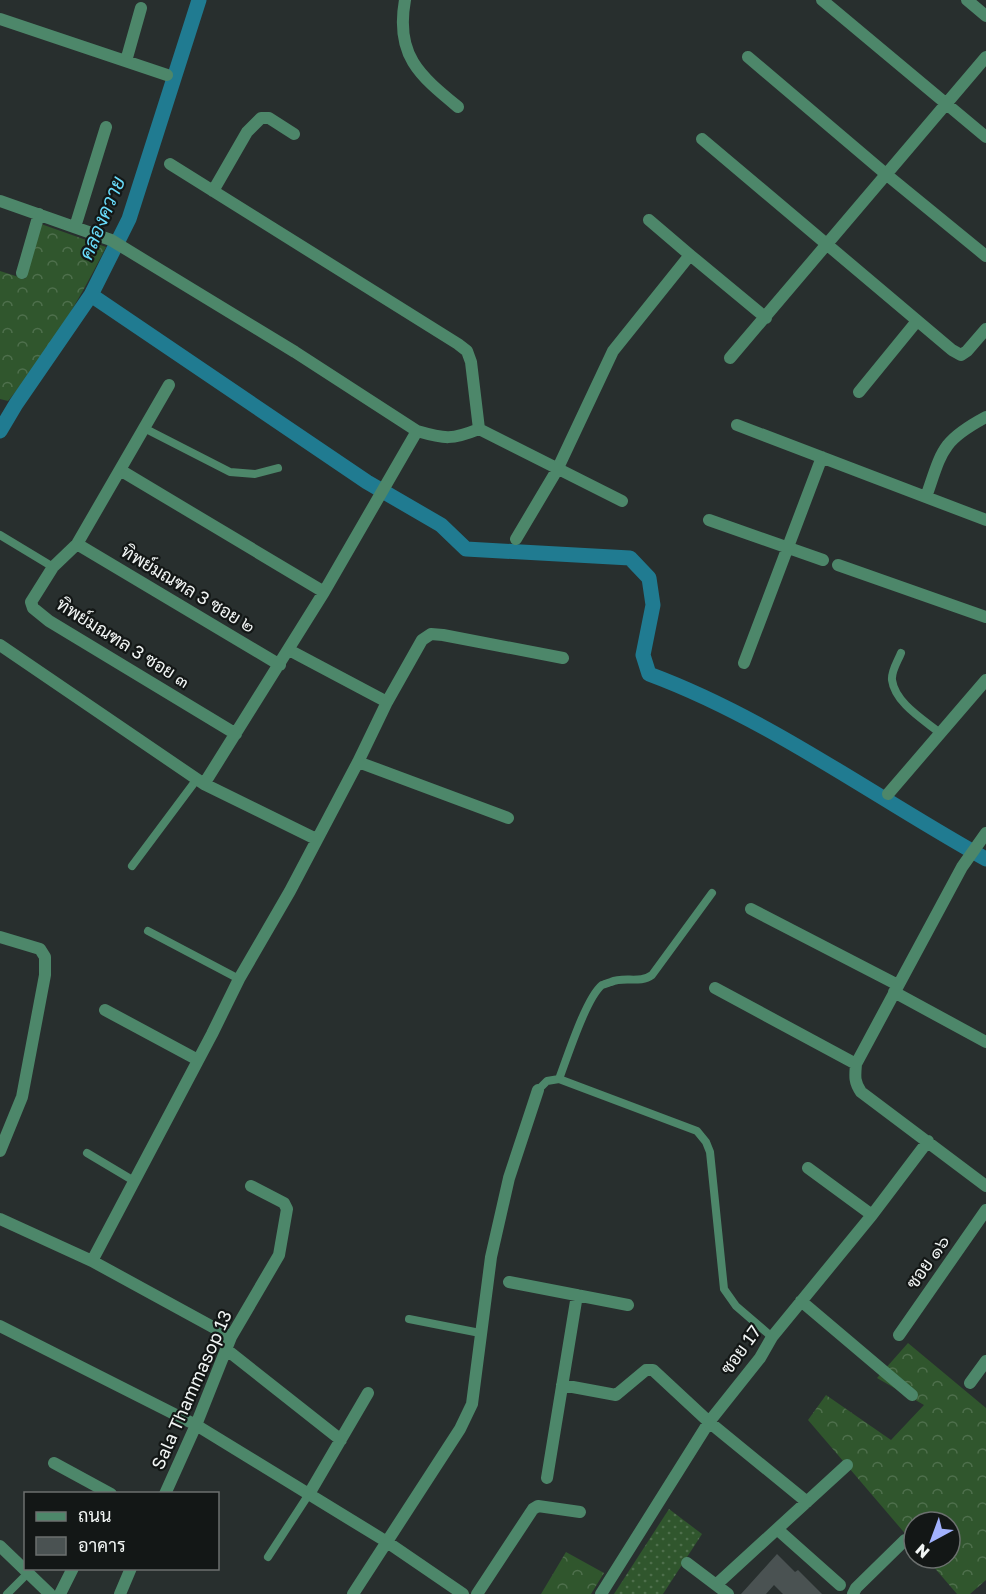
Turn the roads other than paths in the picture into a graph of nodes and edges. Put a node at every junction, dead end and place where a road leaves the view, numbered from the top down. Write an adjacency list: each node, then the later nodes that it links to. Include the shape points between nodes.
1 (405, 0): 12 (street, via 404,40 411,59 427,82)
2 (822, 0): 11 (street)
3 (967, 0): 5 (street)
4 (141, 8): 9 (street)
5 (986, 16)
6 (0, 19): 9 (street)
7 (748, 57): 18 (street)
8 (986, 57): 11 (street)
9 (126, 61): 10 (street)
10 (167, 75)
11 (947, 105): 15 (street); 18 (street)
12 (458, 107)
13 (106, 127): 23 (street)
14 (294, 134): 19 (street, via 269,118 261,118 247,132)
15 (986, 137)
16 (702, 140): 24 (street)
17 (170, 164): 19 (street)
18 (887, 175): 24 (street); 26 (street)
19 (213, 191): 37 (street, via 467,351)
20 (0, 201): 21 (street)
21 (39, 214): 23 (street); 27 (street)
22 (649, 220): 25 (street)
23 (75, 227): 38 (street, via 132,252)
24 (828, 245): 28 (street); 29 (street)
25 (690, 255): 28 (street); 42 (street, via 612,351)
26 (986, 256)
27 (22, 273)
28 (766, 318): 31 (street)
29 (917, 321): 30 (street, via 961,355); 33 (street)
30 (986, 329)
31 (730, 358)
32 (170, 385): 36 (street, ทิพย์มณฑล 3 ซอย ๓)
33 (859, 392)
34 (986, 417): 43 (street, via 966,428 943,449)
35 (737, 425): 39 (street)
36 (144, 428): 40 (lane, via 230,472 255,474); 41 (street, ทิพย์มณฑล 3 ซอย ๓)
37 (479, 429): 38 (street, via 458,438 440,438); 42 (street)
38 (417, 431): 54 (street)
39 (822, 457): 43 (street); 50 (street)
40 (278, 468)
41 (120, 470): 49 (street, ทิพย์มณฑล 3 ซอย ๓); 54 (street)
42 (556, 470): 44 (street); 48 (street)
43 (926, 497): 46 (street)
44 (622, 501)
45 (709, 520): 50 (street)
46 (986, 520)
47 (0, 535): 53 (lane)
48 (516, 539)
49 (77, 544): 53 (street, ทิพย์มณฑล 3 ซอย ๓); 61 (street, ทิพย์มณฑล 3 ซอย ๒)
50 (788, 548): 51 (street); 60 (street)
51 (823, 560)
52 (838, 565): 55 (street)
53 (53, 567): 65 (street, ทิพย์มณฑล 3 ซอย ๓, via 31,602 33,608)
54 (324, 592): 57 (street)
55 (986, 617)
56 (0, 645): 67 (street)
57 (290, 650): 61 (street); 63 (street)
58 (901, 653): 64 (lane, via 892,682 902,699)
59 (563, 658): 63 (street, via 431,634 415,650)
60 (744, 663)
61 (280, 665): 65 (street)
62 (986, 680): 64 (street)
63 (387, 702): 66 (street)
64 (940, 733): 68 (street)
65 (236, 734): 67 (street)
66 (358, 762): 69 (street); 71 (street)
67 (200, 782): 71 (street); 72 (lane)
68 (888, 794)
69 (508, 818)
70 (983, 837): 79 (street, via 962,867)
71 (316, 839): 77 (street)
72 (132, 866)
73 (712, 892): 84 (lane, via 652,975 641,980 615,980 596,992)
74 (751, 909): 79 (street)
75 (148, 931): 77 (lane)
76 (0, 937): 87 (street, via 40,949 45,957 45,975 22,1097)
77 (239, 979): 82 (street)
78 (715, 988): 83 (street)
79 (896, 988): 81 (street); 83 (street)
80 (105, 1010): 82 (street)
81 (986, 1042)
82 (198, 1060): 90 (street)
83 (856, 1064): 86 (street, via 855,1083 861,1092)
84 (559, 1079): 85 (lane, via 547,1081); 106 (lane, via 697,1131 710,1152 724,1288 736,1306)
85 (538, 1090): 103 (street, via 508,1178)
86 (928, 1141): 92 (street); 94 (street, ซอย 17)
87 (0, 1151)
88 (87, 1153): 90 (lane)
89 (808, 1168): 94 (street)
90 (134, 1181): 96 (street)
91 (251, 1186): 105 (street, Sala Thammasop 13, via 284,1203 285,1224 279,1255)
92 (986, 1186)
93 (986, 1210): 104 (street, ซอย ๑๖)
94 (872, 1215): 99 (street, ซอย 17)
95 (0, 1219): 96 (street)
96 (92, 1261): 105 (street)
97 (509, 1282): 98 (street)
98 (577, 1295): 100 (street); 110 (street)
99 (801, 1301): 106 (street, ซอย 17); 112 (street)
100 (628, 1305)
101 (408, 1319): 103 (lane)
102 (0, 1326): 114 (street)
103 (480, 1333): 125 (street, via 472,1404)
104 (899, 1335)
105 (231, 1337): 107 (street, Sala Thammasop 13)
106 (772, 1337): 113 (street, ซอย 17)
107 (227, 1350): 114 (street, Sala Thammasop 13); 115 (street)
108 (986, 1361): 109 (street)
109 (970, 1383)
110 (562, 1385): 113 (street, via 615,1395 646,1370 652,1370); 118 (street)
111 (368, 1393): 115 (street)
112 (912, 1395)
113 (709, 1422): 122 (street); 144 (street, ซอย 17)
114 (196, 1425): 120 (street, Sala Thammasop 13); 121 (street)
115 (341, 1440): 121 (street)
116 (54, 1463): 119 (street)
117 (847, 1465): 122 (street)
118 (547, 1479)
119 (108, 1492)
120 (166, 1492)
121 (309, 1494): 125 (street); 128 (lane)
122 (807, 1502): 124 (street)
123 (580, 1512): 143 (street, via 538,1506 533,1509)
124 (777, 1529): 135 (street); 136 (street)
125 (387, 1542): 141 (street); 142 (street)
126 (902, 1542): 146 (street)
127 (0, 1546): 130 (street)
128 (268, 1557)
129 (687, 1563): 135 (street)
130 (24, 1569)
131 (25, 1570): 134 (street)
132 (72, 1570): 139 (street)
133 (131, 1570): 140 (street)
134 (28, 1573): 137 (lane); 138 (street)
135 (717, 1584): 145 (street)
136 (840, 1586)
137 (7, 1594)
138 (50, 1594)
139 (60, 1594)
140 (120, 1594)
141 (353, 1594)
142 (463, 1594)
143 (477, 1594)
144 (601, 1594)
145 (728, 1594)
146 (853, 1594)

